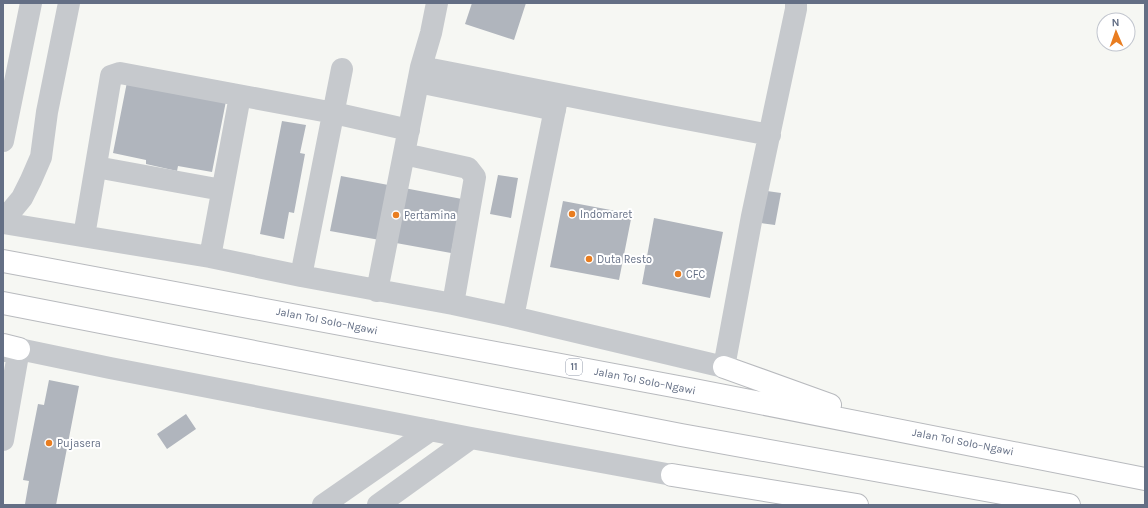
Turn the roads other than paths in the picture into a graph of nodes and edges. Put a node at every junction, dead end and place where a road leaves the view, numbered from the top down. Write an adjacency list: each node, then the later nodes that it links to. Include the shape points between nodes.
1 (31, 3): 12 (street)
2 (69, 3): 16 (street, via 47,112 41,157 22,198)
3 (437, 3): 6 (street)
4 (796, 3): 11 (street)
5 (342, 69): 9 (street)
6 (420, 74): 8 (street); 10 (street)
7 (240, 96): 9 (street); 14 (street, via 120,73 114,74 111,76); 15 (street)
8 (556, 102): 11 (street); 24 (street)
9 (334, 114): 10 (street); 20 (street)
10 (409, 130): 13 (street)
11 (770, 135): 26 (street)
12 (3, 141)
13 (404, 154): 21 (street); 23 (street, via 468,168 475,177)
14 (96, 167): 15 (street); 17 (street)
15 (222, 190): 18 (street)
16 (3, 222): 17 (street)
17 (84, 236): 18 (street)
18 (210, 257): 20 (street)
19 (3, 261): 28 (highway, Jalan Tol Solo–Ngawi / 11)
20 (301, 276): 21 (street)
21 (377, 291): 23 (street)
22 (3, 303): 36 (highway, via 682,435)
23 (453, 304): 24 (street)
24 (514, 317): 26 (street)
25 (8, 348): 27 (street); 30 (street)
26 (724, 367): 28 (highway)
27 (431, 430): 29 (street); 33 (street)
28 (903, 430): 32 (highway, Jalan Tol Solo–Ngawi / 11)
29 (471, 438): 31 (street); 34 (street)
30 (3, 440)
31 (672, 475): 35 (highway)
32 (1145, 479)
33 (323, 505)
34 (378, 505)
35 (857, 505)
36 (1069, 505)

